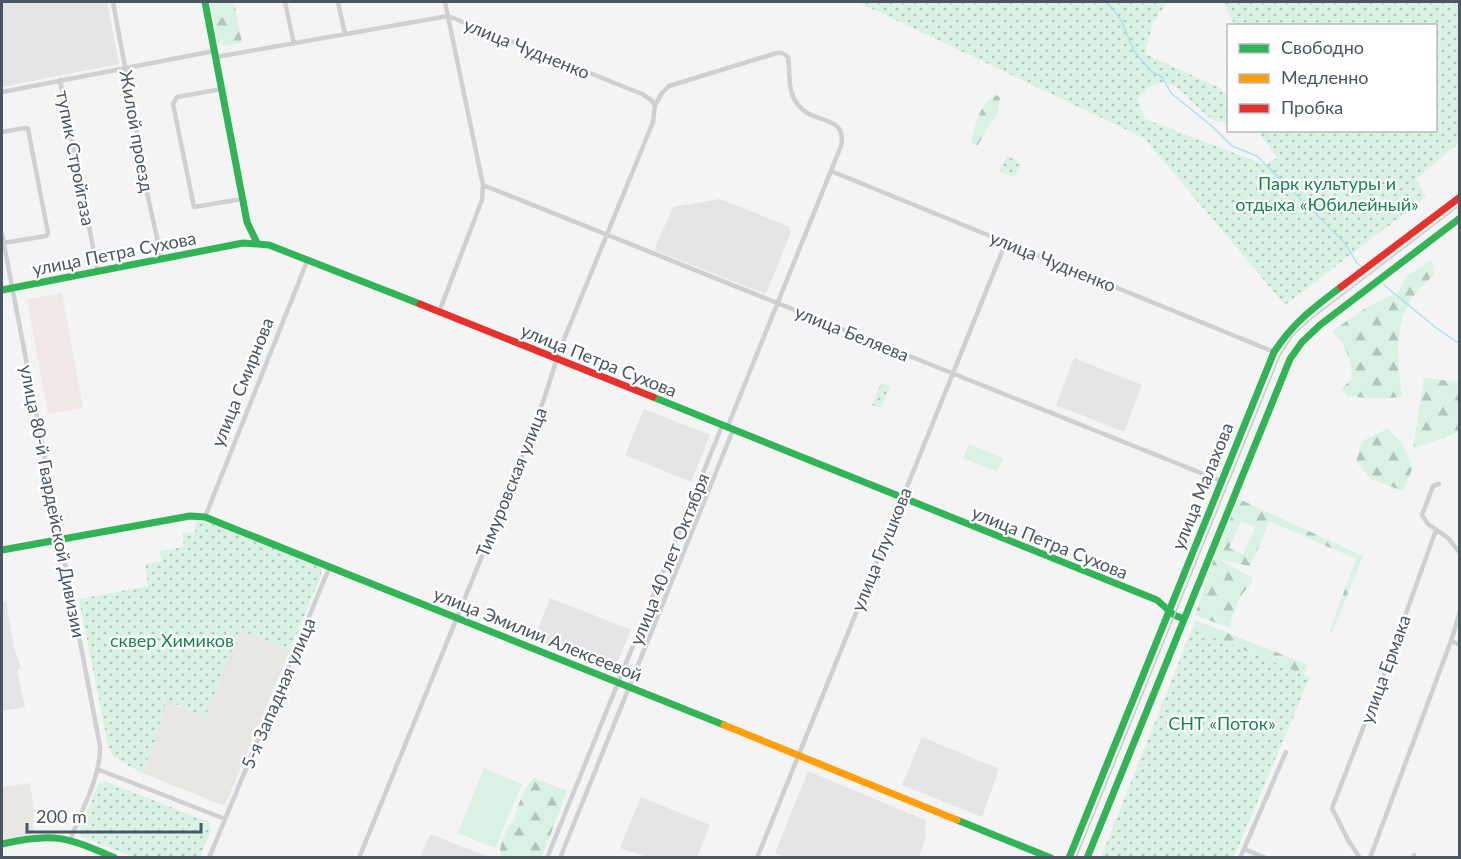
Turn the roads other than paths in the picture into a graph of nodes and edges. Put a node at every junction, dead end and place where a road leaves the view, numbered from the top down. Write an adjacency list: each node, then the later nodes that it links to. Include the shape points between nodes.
1 (113, 2): 10 (street, Жилой проезд)
2 (205, 2): 9 (street)
3 (285, 2): 8 (street)
4 (338, 2): 7 (street)
5 (446, 2): 6 (street)
6 (448, 16): 7 (street, улица Чудненко); 14 (street, улица Чудненко, via 642,94); 17 (street)
7 (345, 34): 8 (street, улица Чудненко)
8 (294, 44): 9 (street, улица Чудненко)
9 (215, 54): 10 (street, улица Чудненко); 12 (street)
10 (125, 69): 11 (street, улица Чудненко); 27 (street, Жилой проезд)
11 (60, 80): 13 (street, улица Чудненко); 28 (street, тупик Стройгаза)
12 (222, 89): 19 (street); 19 (street, via 177,98 174,104 194,207)
13 (2, 92)
14 (655, 105): 16 (street, улица 40 лет Октября, via 669,86 782,53 788,57 792,95 799,107 842,131 841,146); 22 (street, Тимуровская улица, via 653,122)
15 (2, 132): 24 (street, via 28,129 48,233)
16 (831, 171): 23 (street, улица Чудненко); 31 (street, улица 40 лет Октября)
17 (483, 184): 22 (street, улица Беляева); 32 (street, via 482,200)
18 (1460, 197): 33 (street, улица Малахова, via 1308,312 1287,332)
19 (242, 199): 25 (street)
20 (1460, 218): 49 (street, улица Малахова, via 1335,313 1295,349)
21 (2, 234): 24 (street, улица 80-й Гвардейской Дивизии)
22 (606, 234): 31 (street, улица Беляева); 34 (street, Тимуровская улица)
23 (1006, 242): 33 (street, улица Чудненко); 35 (street, улица Глушкова)
24 (3, 243): 29 (street, улица 80-й Гвардейской Дивизии)
25 (257, 243): 26 (street, улица Петра Сухова); 27 (street, улица Петра Сухова)
26 (308, 259): 32 (street, улица Петра Сухова); 40 (street, улица Смирнова)
27 (162, 260): 28 (street, улица Петра Сухова)
28 (98, 272): 29 (street, улица Петра Сухова)
29 (13, 288): 30 (street, улица Петра Сухова); 42 (street, улица 80-й Гвардейской Дивизии)
30 (2, 290)
31 (778, 303): 35 (street, улица Беляева); 36 (street, улица 40 лет Октября)
32 (439, 312): 34 (street, улица Петра Сухова)
33 (1274, 352): 37 (street, улица Малахова)
34 (557, 359): 36 (street, улица Петра Сухова); 48 (street, Тимуровская улица, via 531,435)
35 (953, 374): 37 (street, улица Беляева); 39 (street, улица Глушкова)
36 (727, 428): 39 (street, улица Петра Сухова); 52 (street, улица 40 лет Октября); 53 (street, улица 40 лет Октября)
37 (1221, 481): 46 (street, улица Малахова)
38 (1439, 484): 41 (street, via 1433,486 1422,515)
39 (902, 499): 46 (street, улица Петра Сухова, via 1157,600); 55 (street, улица Глушкова)
40 (206, 517): 42 (street, улица Эмилии Алексеевой, via 190,516); 45 (street, улица Эмилии Алексеевой)
41 (1436, 530): 44 (street); 72 (street, улица Ермака, via 1332,808)
42 (60, 539): 43 (street, улица Эмилии Алексеевой); 56 (street, улица 80-й Гвардейской Дивизии, via 100,746)
43 (2, 550)
44 (1460, 553)
45 (330, 566): 48 (street, улица Эмилии Алексеевой); 57 (street, 5-я Западная улица)
46 (1168, 610): 49 (street, улица Петра Сухова); 68 (street, улица Малахова)
47 (1460, 612): 50 (street)
48 (457, 617): 52 (street, улица Эмилии Алексеевой); 63 (street, Тимуровская улица)
49 (1184, 619): 69 (street, улица Малахова)
50 (1451, 641): 51 (street); 73 (street)
51 (1460, 645)
52 (618, 682): 53 (street, улица Эмилии Алексеевой); 64 (street, улица 40 лет Октября)
53 (629, 687): 55 (street, улица Эмилии Алексеевой); 65 (street, улица 40 лет Октября)
54 (1286, 752): 60 (street)
55 (798, 755): 66 (street, улица Глушкова); 67 (street, улица Эмилии Алексеевой)
56 (97, 769): 57 (street); 58 (street, улица 80-й Гвардейской Дивизии)
57 (225, 819): 62 (street, 5-я Западная улица)
58 (70, 840): 59 (street, via 36,837); 61 (street)
59 (2, 844)
60 (1244, 849): 70 (street); 71 (street)
61 (115, 858)
62 (209, 858)
63 (359, 858)
64 (547, 858)
65 (560, 858)
66 (757, 858)
67 (1051, 858)
68 (1068, 858)
69 (1087, 858)
70 (1240, 858)
71 (1266, 858)
72 (1360, 858)
73 (1370, 858)

